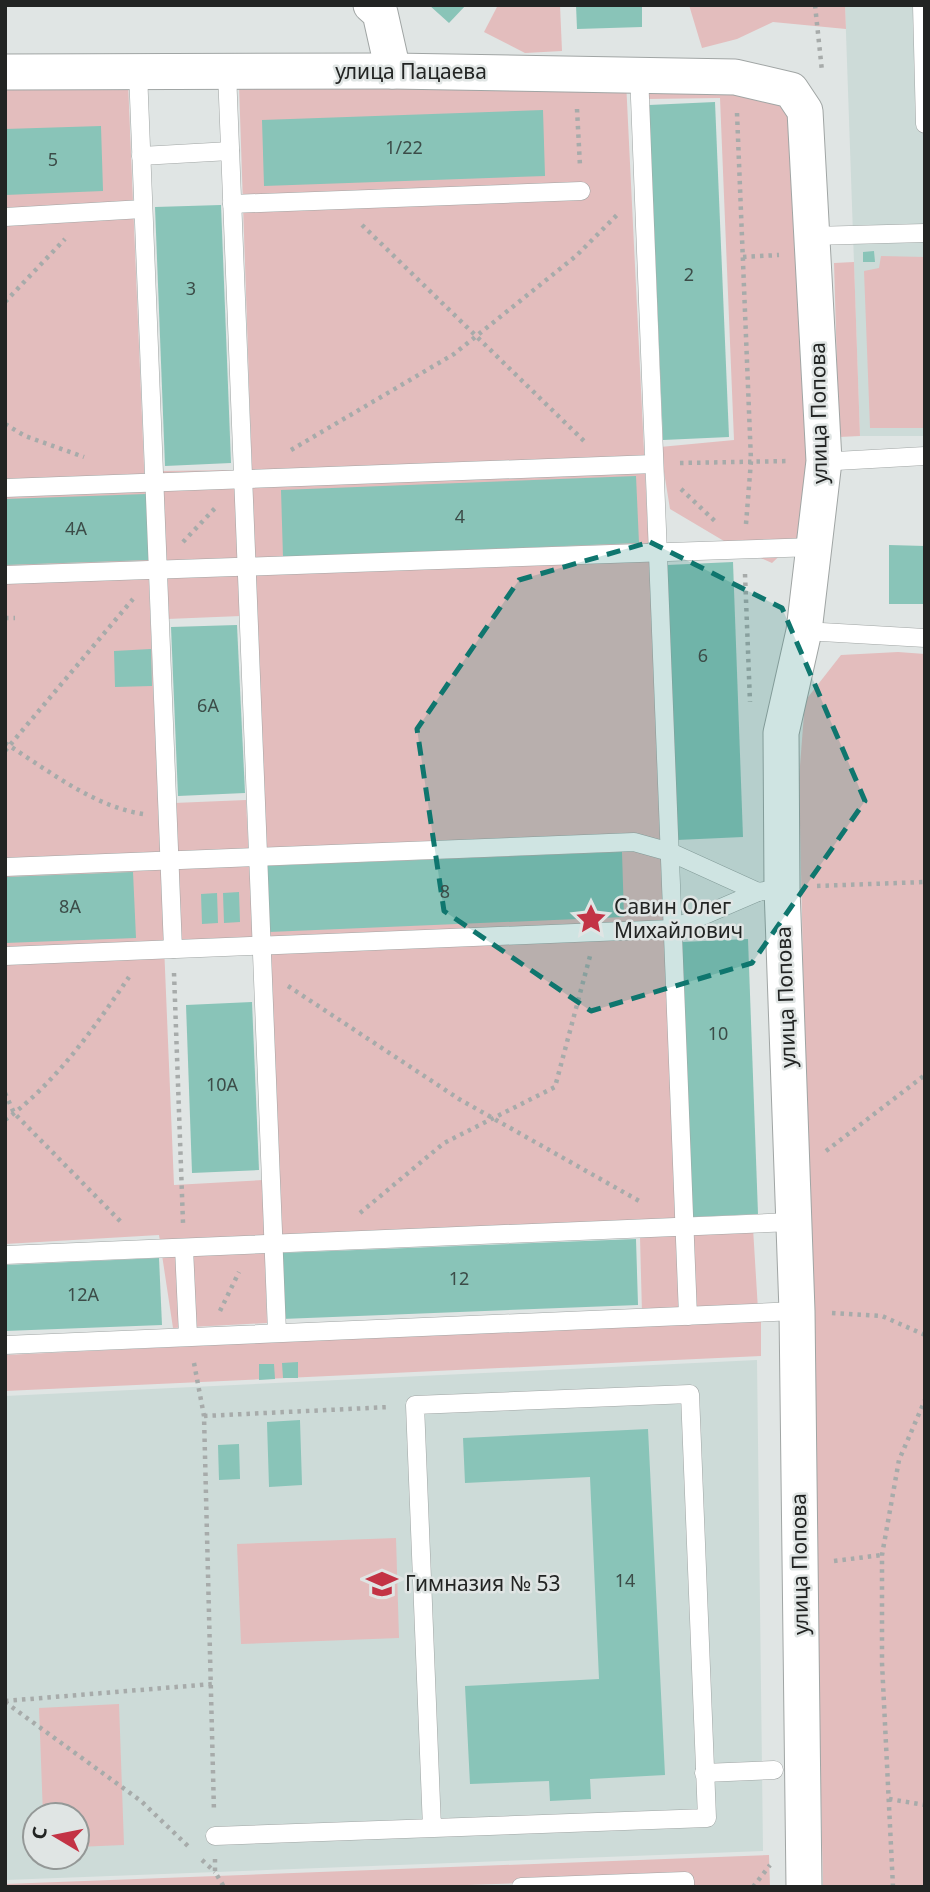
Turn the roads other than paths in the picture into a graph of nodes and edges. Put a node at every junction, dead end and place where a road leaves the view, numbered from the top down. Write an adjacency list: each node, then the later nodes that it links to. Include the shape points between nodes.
1 (371, 5): 3 (street, via 380,13)
2 (922, 5): 9 (lane)
3 (393, 71): 6 (street, улица Пацаева); 7 (street, улица Пацаева)
4 (5, 72): 5 (street, улица Пацаева)
5 (138, 72): 6 (street, улица Пацаева); 11 (lane)
6 (227, 72): 10 (lane)
7 (639, 73): 8 (street, улица Пацаева, via 735,77 790,90); 20 (lane)
8 (805, 111): 17 (street, улица Попова)
9 (925, 124)
10 (230, 151): 11 (lane); 13 (lane)
11 (141, 156): 14 (lane)
12 (581, 191): 13 (lane)
13 (232, 204): 21 (lane)
14 (143, 209): 15 (lane); 22 (lane)
15 (5, 217)
16 (925, 233): 17 (lane)
17 (812, 236): 19 (street, улица Попова)
18 (925, 456): 19 (lane)
19 (830, 461): 24 (street, улица Попова)
20 (654, 464): 21 (lane); 25 (lane)
21 (243, 478): 22 (lane); 26 (lane)
22 (155, 482): 23 (lane); 27 (lane)
23 (5, 488)
24 (815, 547): 25 (lane); 29 (street, улица Попова)
25 (658, 551): 26 (lane); 31 (lane)
26 (247, 565): 27 (lane); 32 (lane)
27 (158, 569): 28 (lane); 33 (lane)
28 (5, 575)
29 (804, 631): 30 (lane); 35 (street, улица Попова, via 781,733)
30 (925, 638)
31 (670, 852): 32 (lane, via 634,842); 35 (lane); 36 (lane)
32 (258, 856): 33 (lane); 37 (lane)
33 (169, 860): 34 (lane); 38 (lane)
34 (5, 867)
35 (770, 890): 36 (lane); 40 (street, улица Попова)
36 (672, 929): 37 (lane); 41 (lane)
37 (261, 945): 38 (lane); 42 (lane)
38 (173, 949): 39 (lane)
39 (5, 956)
40 (793, 1222): 41 (lane); 45 (street, улица Попова)
41 (684, 1227): 42 (lane); 46 (lane)
42 (273, 1245): 43 (lane); 47 (lane)
43 (184, 1248): 44 (lane); 48 (lane)
44 (5, 1255)
45 (796, 1311): 46 (lane); 56 (street, улица Попова)
46 (688, 1316): 47 (lane)
47 (276, 1332): 48 (lane)
48 (188, 1335): 49 (lane)
49 (5, 1345)
50 (774, 1770): 51 (lane)
51 (704, 1773): 52 (lane, via 707,1818); 52 (lane, via 691,1394 415,1405)
52 (432, 1828): 53 (lane)
53 (215, 1836)
54 (521, 1887): 55 (lane, via 685,1881)
55 (685, 1887)
56 (804, 1887)

